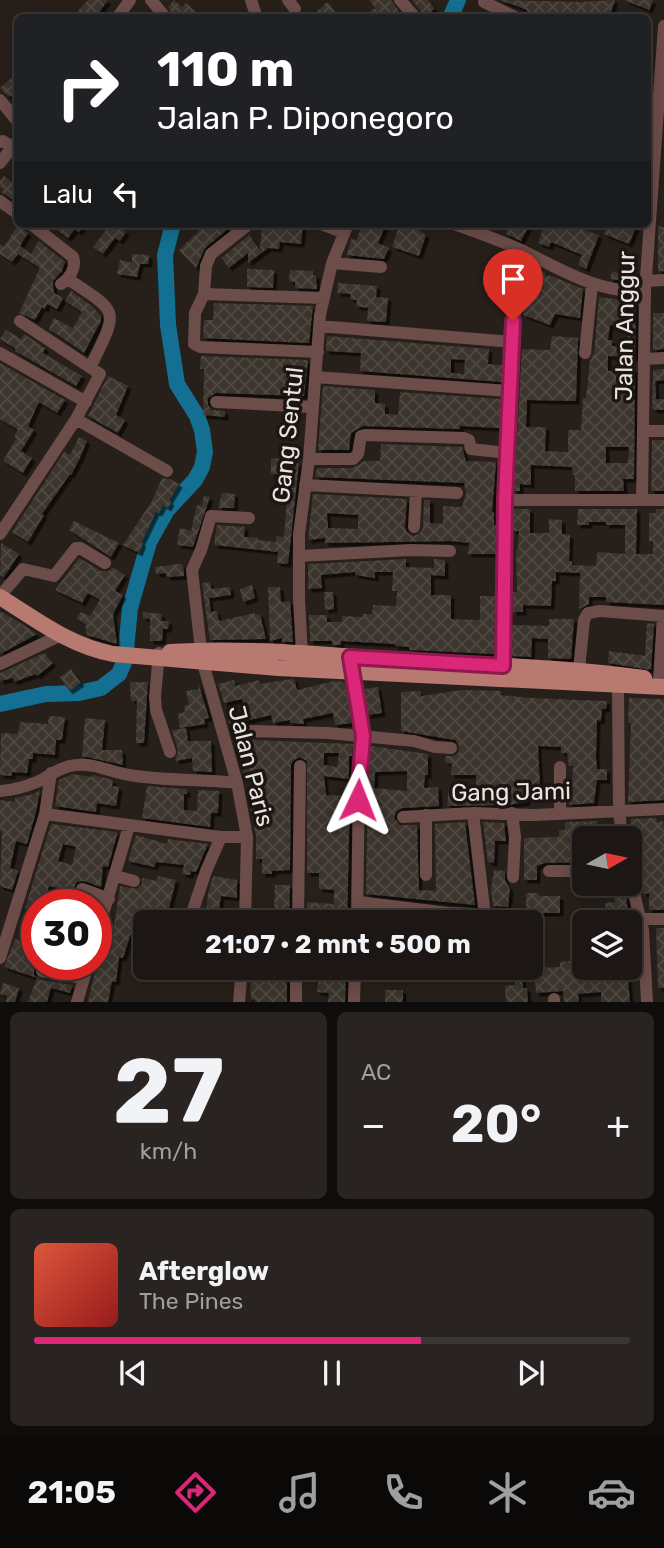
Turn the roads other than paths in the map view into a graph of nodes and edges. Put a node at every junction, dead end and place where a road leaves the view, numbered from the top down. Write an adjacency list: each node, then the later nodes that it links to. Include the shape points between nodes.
1 (151, 0): 4 (street)
2 (400, 0): 5 (street)
3 (484, 2): 6 (street)
4 (163, 14)
5 (413, 14)
6 (509, 14)
7 (664, 26): 8 (street, Jalan Anggur)
8 (653, 75): 12 (street, Jalan Anggur)
9 (0, 100): 10 (street)
10 (14, 117)
11 (10, 143): 14 (street)
12 (651, 145): 13 (street, Jalan Anggur)
13 (659, 162): 15 (street, Jalan Anggur)
14 (0, 163)
15 (651, 188)
16 (36, 228): 37 (street, via 73,257 65,282 104,303 110,312 109,329)
17 (243, 228): 27 (street, via 211,254)
18 (469, 228): 21 (street)
19 (647, 228): 26 (street, Jalan Anggur)
20 (346, 229): 22 (street, Gang Sentul)
21 (517, 248): 25 (street); 31 (street)
22 (332, 263): 23 (street); 28 (street, Gang Sentul)
23 (381, 267)
24 (664, 280): 26 (street)
25 (592, 284): 26 (street, via 615,290); 33 (street)
26 (645, 286): 36 (street, Jalan Anggur)
27 (204, 294): 28 (street); 32 (street, via 195,313 196,346)
28 (324, 299): 30 (street, Gang Sentul)
29 (20, 321): 37 (street)
30 (319, 326): 31 (street); 32 (street, Gang Sentul)
31 (512, 342): 39 (street)
32 (318, 352): 38 (street, Gang Sentul)
33 (585, 352)
34 (0, 353): 40 (street)
35 (664, 358): 36 (street)
36 (645, 359): 44 (street, Jalan Anggur)
37 (91, 366): 40 (street, via 100,374)
38 (316, 377): 39 (street); 42 (street, Gang Sentul)
39 (509, 391): 46 (street)
40 (86, 402): 43 (street)
41 (216, 402): 42 (street)
42 (313, 407): 47 (street, Gang Sentul)
43 (76, 419): 48 (street); 55 (street)
44 (644, 430): 45 (street); 53 (street, Jalan Anggur)
45 (664, 431)
46 (508, 453): 47 (street, via 471,450 464,438 365,435 353,459); 52 (street)
47 (309, 459): 49 (street, Gang Sentul)
48 (167, 471)
49 (305, 485): 50 (street); 60 (street, Gang Sentul)
50 (416, 491): 51 (street); 57 (street)
51 (457, 493)
52 (505, 500): 53 (street); 70 (street)
53 (642, 500): 54 (street)
54 (664, 500)
55 (5, 517): 58 (street)
56 (249, 518): 67 (street, Jalan Paris, via 211,516 208,523 192,570)
57 (414, 527)
58 (0, 534)
59 (450, 551): 60 (street)
60 (299, 556): 65 (street, Gang Sentul)
61 (105, 563): 62 (street, via 76,548 54,576 23,569)
62 (0, 596): 64 (main road)
63 (663, 616): 71 (street, via 588,613); 72 (street)
64 (59, 636): 66 (main road, via 113,654); 68 (street)
65 (302, 654): 67 (main road); 69 (main road)
66 (152, 656): 67 (main road); 77 (street, via 156,710)
67 (202, 656): 69 (main road); 81 (street, Jalan Paris)
68 (0, 664)
69 (351, 664): 70 (main road); 73 (main road); 75 (street)
70 (503, 666): 71 (main road)
71 (579, 670): 72 (main road)
72 (662, 682): 73 (main road)
73 (618, 686): 84 (street)
74 (249, 731): 75 (street)
75 (363, 736): 76 (street); 102 (street)
76 (451, 748)
77 (170, 752)
78 (300, 766): 105 (street)
79 (560, 767): 87 (street)
80 (51, 773): 81 (street, via 72,765 93,765 126,775); 82 (street); 88 (street)
81 (237, 783): 94 (street, Jalan Paris)
82 (0, 791)
83 (664, 809): 84 (street, Gang Jami)
84 (619, 810): 87 (street, Gang Jami); 92 (street)
85 (473, 813): 86 (street, Gang Jami); 89 (street, Gang Jami); 108 (street)
86 (512, 813): 87 (street, Gang Jami); 99 (street)
87 (560, 813)
88 (45, 814): 91 (street); 112 (street)
89 (426, 815): 90 (street, Gang Jami); 97 (street)
90 (403, 817)
91 (129, 825): 93 (street); 98 (street)
92 (621, 826)
93 (221, 837): 94 (street); 103 (street)
94 (247, 837): 104 (street, Jalan Paris)
95 (549, 871): 96 (street)
96 (572, 872)
97 (426, 875)
98 (116, 876): 100 (street); 101 (street)
99 (513, 877)
100 (134, 881)
101 (112, 889)
102 (359, 902): 106 (street); 107 (street)
103 (193, 910)
104 (244, 910)
105 (298, 910)
106 (359, 910)
107 (431, 910)
108 (484, 910)
109 (642, 919): 110 (street)
110 (664, 919)
111 (642, 933): 121 (street)
112 (0, 957)
113 (82, 980): 117 (street)
114 (241, 980): 118 (street)
115 (296, 980): 119 (street)
116 (355, 980): 120 (street)
117 (77, 1002)
118 (239, 1002)
119 (296, 1002)
120 (354, 1002)
121 (647, 1002)

